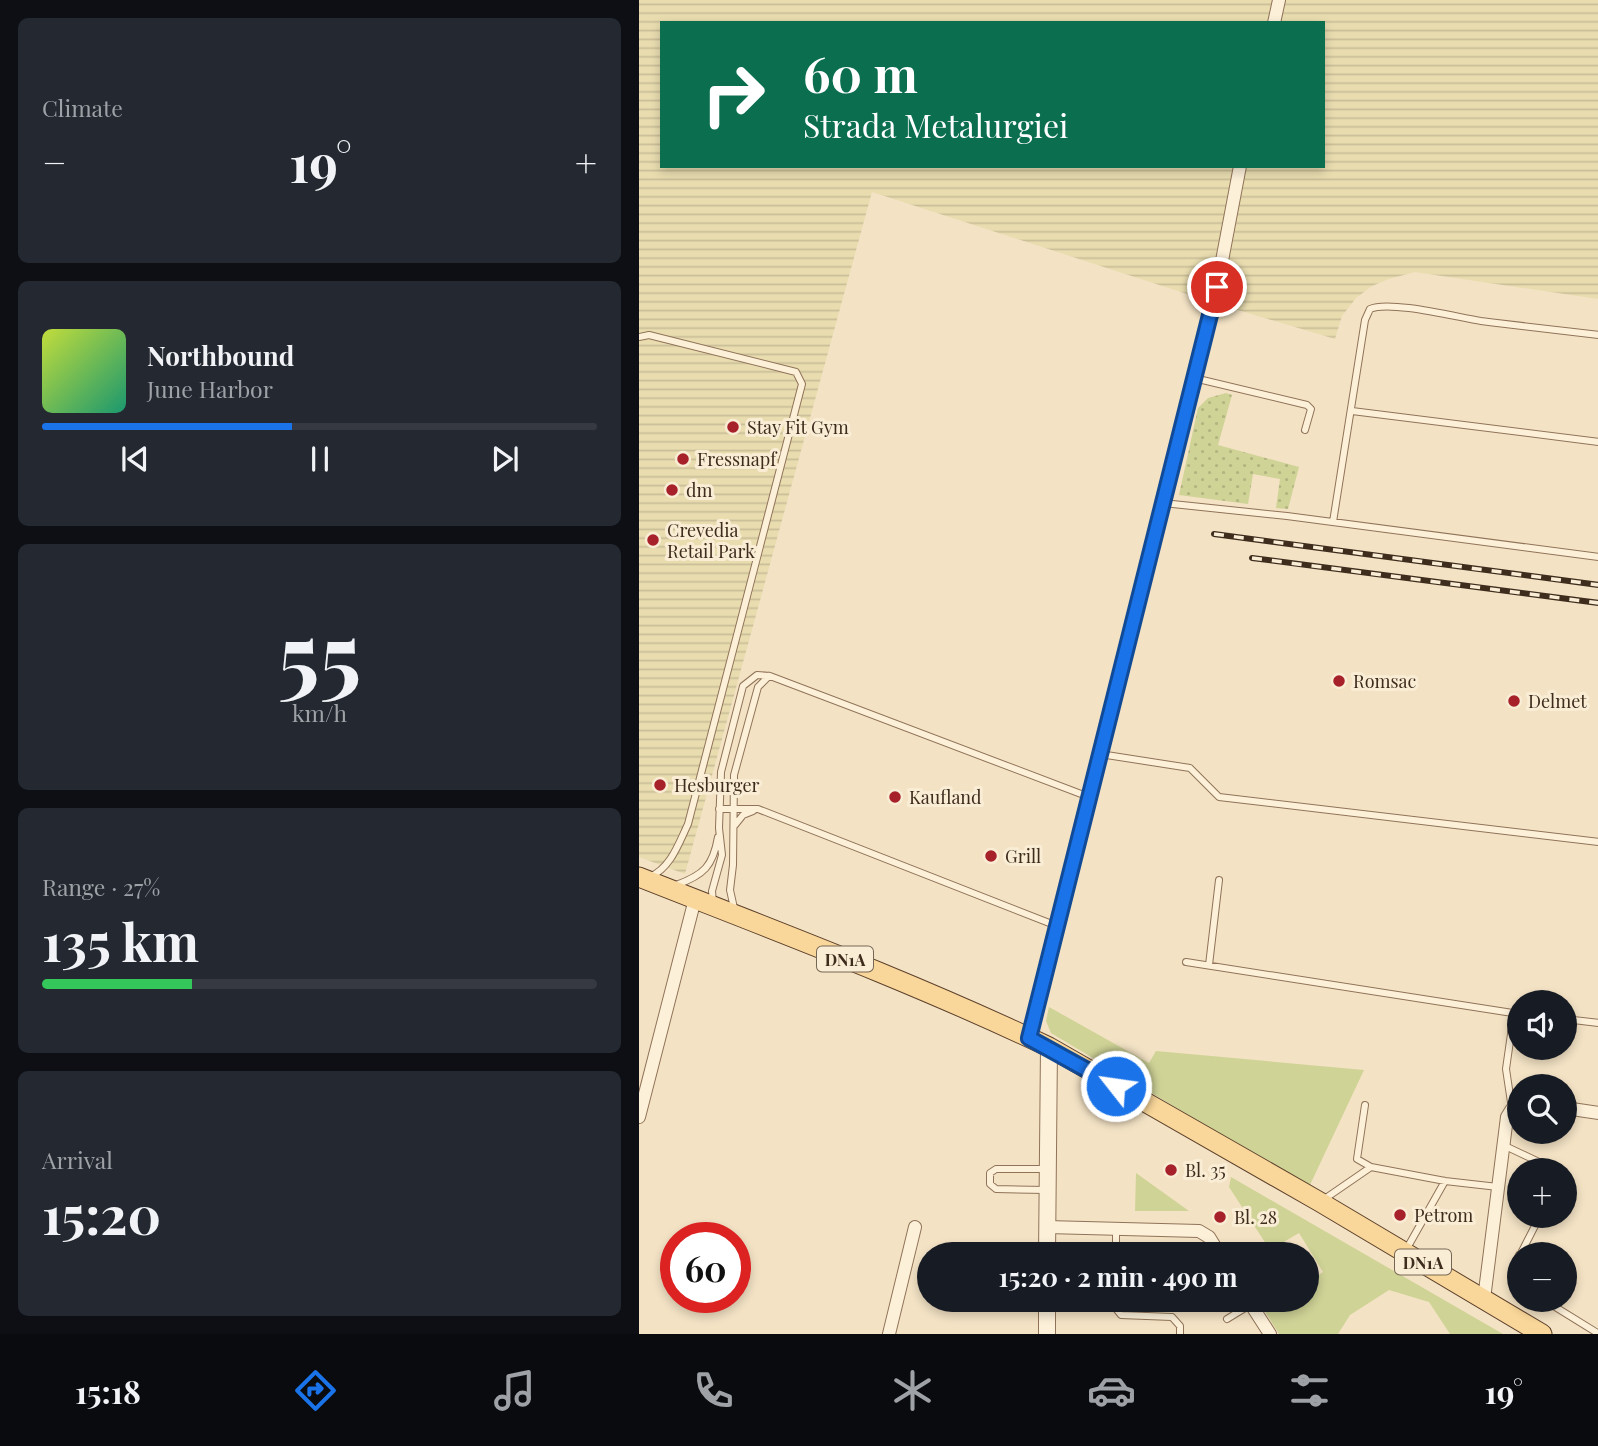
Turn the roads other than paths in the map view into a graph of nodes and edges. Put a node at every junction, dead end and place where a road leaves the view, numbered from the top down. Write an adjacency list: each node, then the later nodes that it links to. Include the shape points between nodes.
1 (1279, 0): 2 (street)
2 (1274, 21)
3 (1240, 168): 6 (street)
4 (1598, 335): 7 (lane, via 1376,306 1365,320)
5 (639, 337): 22 (lane, via 649,335 796,372 802,384 688,824 661,872)
6 (1194, 378): 8 (lane, via 1307,405 1311,409); 10 (street)
7 (1352, 411): 9 (lane); 11 (lane)
8 (1305, 429)
9 (1598, 442)
10 (1163, 503): 11 (lane); 14 (street)
11 (1333, 522): 12 (lane)
12 (1598, 557)
13 (770, 676): 15 (lane); 16 (lane, via 757,675 743,686 721,772); 17 (lane, via 758,687 740,751)
14 (1100, 754): 15 (street); 21 (lane, via 1190,768 1219,797)
15 (1089, 797): 28 (street)
16 (719, 809): 17 (lane); 20 (lane)
17 (734, 809): 18 (lane); 19 (lane)
18 (758, 809): 19 (lane, via 743,814); 28 (lane)
19 (734, 826): 27 (lane, via 730,890 733,906)
20 (719, 828): 24 (lane, via 715,856 708,867); 26 (lane, via 722,855 713,891)
21 (1598, 842)
22 (642, 878): 24 (main road, DN1A)
23 (1219, 880): 30 (lane)
24 (667, 888): 25 (main road, DN1A)
25 (695, 899): 26 (main road, DN1A); 39 (street)
26 (716, 908): 27 (main road, DN1A)
27 (742, 917): 34 (main road, DN1A)
28 (1057, 926): 34 (street)
29 (1186, 962): 30 (lane)
30 (1209, 965): 31 (lane)
31 (1507, 1012)
32 (1577, 1020): 33 (lane)
33 (1598, 1023)
34 (1029, 1038): 35 (main road, DN1A)
35 (1049, 1047): 44 (street); 48 (main road, DN1A)
36 (1365, 1105): 43 (lane, via 1357,1159)
37 (1577, 1110): 38 (street)
38 (1598, 1114)
39 (639, 1117)
40 (1507, 1117): 41 (street)
41 (1503, 1145): 42 (lane); 46 (street)
42 (1530, 1158)
43 (1371, 1167): 45 (lane); 48 (lane)
44 (1048, 1169): 47 (street); 47 (lane, via 996,1169 990,1173 990,1184 996,1189)
45 (1445, 1181): 46 (lane); 55 (lane)
46 (1498, 1187): 56 (street)
47 (1048, 1190): 50 (street)
48 (1320, 1202): 55 (main road, DN1A)
49 (915, 1227): 63 (street)
50 (1047, 1227): 51 (street); 52 (street)
51 (1116, 1229): 53 (lane); 54 (street, via 1199,1231)
52 (1047, 1242)
53 (1116, 1242)
54 (1212, 1242)
55 (1405, 1252): 56 (main road, DN1A)
56 (1484, 1299): 67 (main road, DN1A)
57 (1047, 1312): 64 (street)
58 (1119, 1312): 65 (lane, via 1172,1317)
59 (1237, 1312): 62 (lane)
60 (1258, 1312): 66 (street)
61 (1563, 1312): 68 (lane)
62 (1227, 1319)
63 (889, 1334)
64 (1047, 1334)
65 (1180, 1334)
66 (1270, 1334)
67 (1542, 1334)
68 (1598, 1334)

